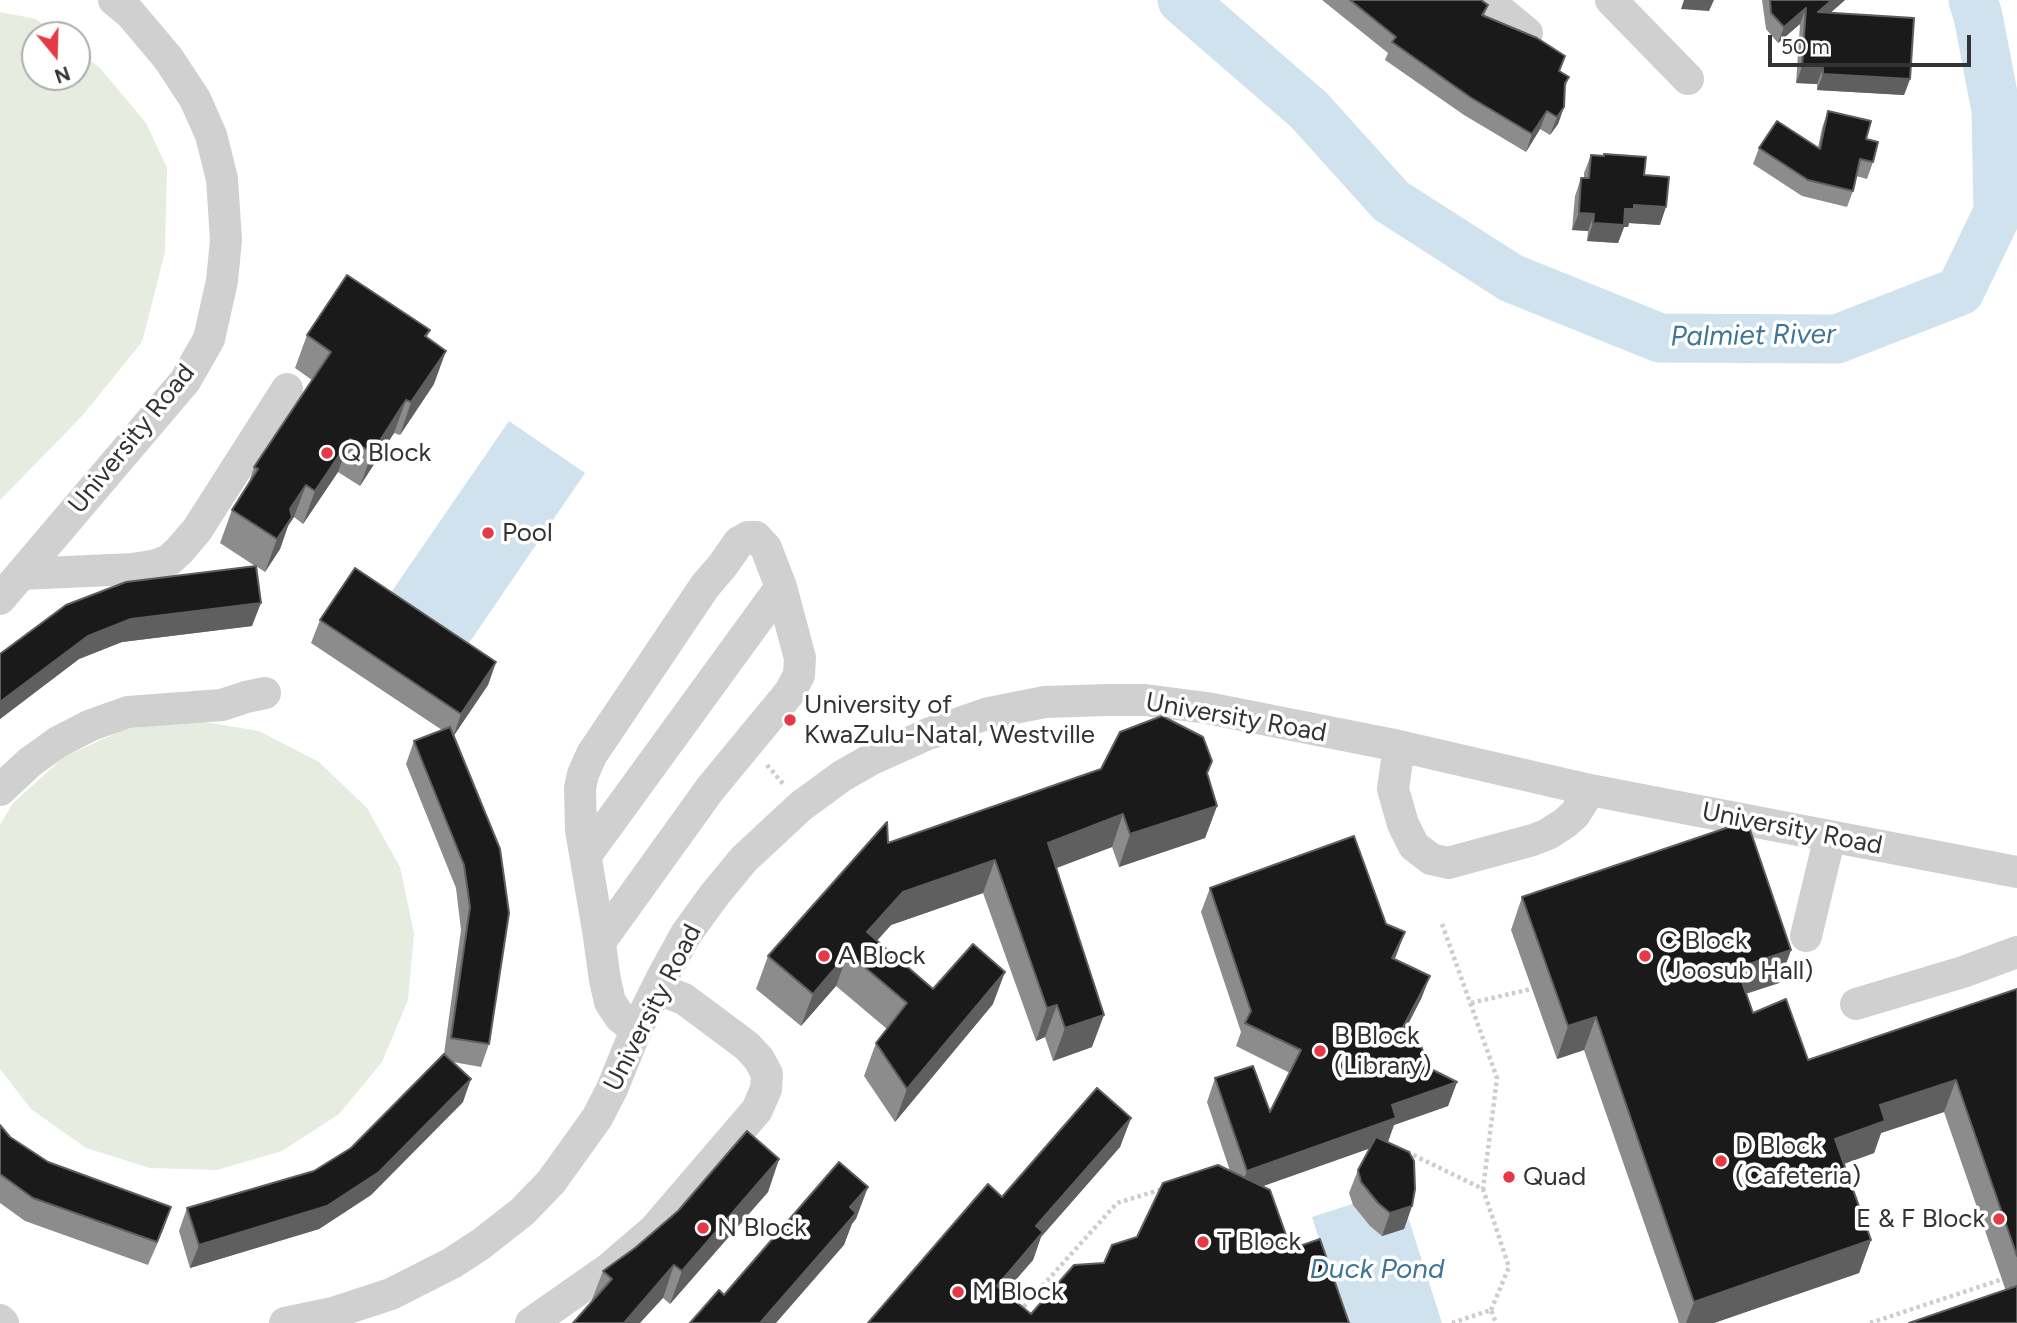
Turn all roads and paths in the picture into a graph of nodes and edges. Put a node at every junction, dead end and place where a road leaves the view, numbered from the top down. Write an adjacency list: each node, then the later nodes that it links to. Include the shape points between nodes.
1 (114, 0): 7 (street, University Road, via 168,58 195,99 211,135 222,179 226,240 222,281 209,339 185,381)
2 (1487, 0): 4 (street)
3 (1611, 0): 5 (street)
4 (1527, 33)
5 (1688, 79)
6 (287, 389): 7 (street, via 197,530 169,560 133,569)
7 (21, 574): 9 (street, University Road)
8 (781, 587): 17 (street); 17 (street, via 756,537 739,542 705,586 583,774 581,830); 21 (street, via 800,658 799,674 790,692 710,789)
9 (0, 599)
10 (265, 693): 13 (street, via 222,705 128,712 91,725 30,762)
11 (1399, 746): 15 (street, University Road); 15 (street, via 1393,789 1403,824 1415,846 1431,859 1448,863 1548,834 1575,814); 23 (street, University Road, via 1144,700 1045,702 989,713 870,760 800,806 715,894 686,934)
12 (769, 767): 14 (path)
13 (0, 790)
14 (788, 790)
15 (1590, 790): 16 (street, University Road)
16 (1830, 836): 18 (street, University Road); 20 (street)
17 (586, 855): 21 (street)
18 (2017, 872)
19 (1442, 924): 25 (path)
20 (1806, 936)
21 (600, 942): 27 (street, via 610,1002)
22 (2017, 952): 26 (street)
23 (658, 989): 27 (street, University Road); 36 (street, via 684,999 747,1046 766,1073 766,1089 757,1110 654,1230 611,1267)
24 (1531, 989): 25 (path)
25 (1471, 1003): 30 (path, via 1497,1078)
26 (1856, 1004)
27 (636, 1030): 34 (street, University Road, via 597,1118 551,1182 522,1212 452,1263 391,1294)
28 (1400, 1149): 30 (path)
29 (1171, 1186): 33 (path, via 1118,1203)
30 (1483, 1189): 32 (path, via 1509,1267)
31 (2003, 1279): 39 (path)
32 (1492, 1310): 37 (path); 38 (path)
33 (1018, 1313)
34 (328, 1318): 35 (street, University Road)
35 (285, 1323)
36 (531, 1323)
37 (1452, 1323)
38 (1496, 1323)
39 (1870, 1323)

